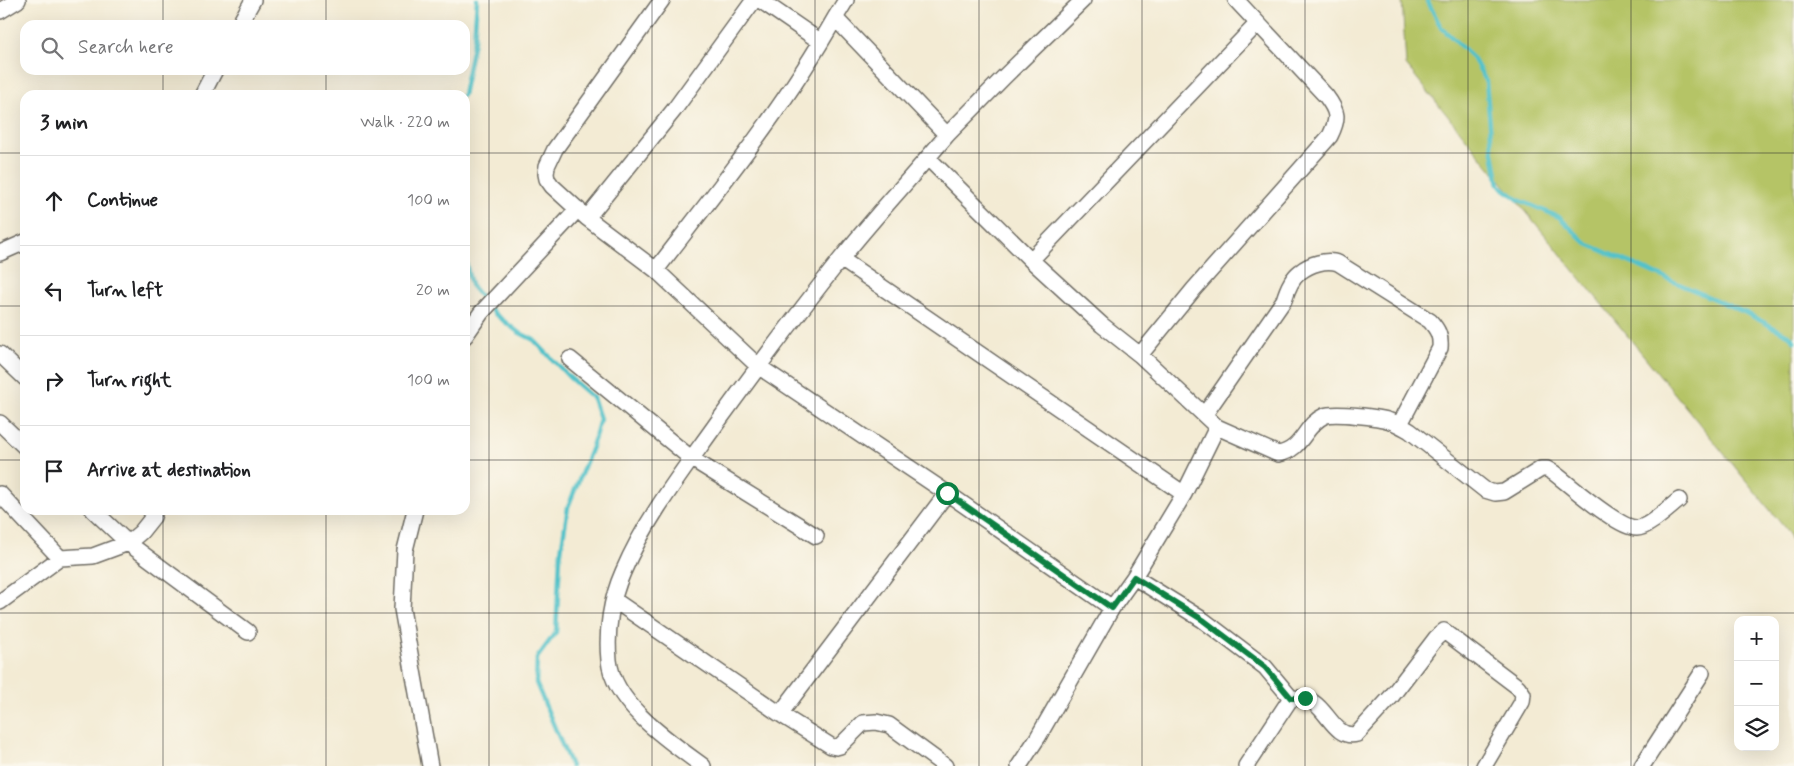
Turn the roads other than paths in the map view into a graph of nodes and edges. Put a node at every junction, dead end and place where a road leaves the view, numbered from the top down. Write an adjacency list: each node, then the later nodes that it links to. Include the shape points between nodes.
1 (18, 0): 9 (street)
2 (252, 0): 11 (street)
3 (662, 0): 18 (street, via 555,149 547,166 547,179 552,186)
4 (754, 0): 18 (street, via 674,110)
5 (760, 0): 13 (street)
6 (846, 0): 10 (street)
7 (1083, 0): 16 (street)
8 (1236, 0): 12 (street)
9 (0, 11)
10 (835, 18): 13 (street); 16 (street)
11 (242, 20)
12 (1257, 24): 22 (street); 26 (street, via 1326,96 1335,109 1337,122 1330,136 1194,289)
13 (821, 42): 23 (street, via 759,136)
14 (212, 75): 15 (street)
15 (205, 90)
16 (948, 135): 17 (street)
17 (928, 158): 21 (street); 22 (street)
18 (583, 214): 23 (street); 24 (street, via 488,306)
19 (20, 244): 20 (street)
20 (0, 253)
21 (841, 259): 28 (street); 38 (street)
22 (1031, 260): 26 (street)
23 (656, 270): 28 (street)
24 (470, 329)
25 (0, 354): 29 (street)
26 (1140, 356): 30 (street)
27 (570, 359): 35 (street)
28 (758, 366): 35 (street); 36 (street)
29 (20, 373)
30 (1205, 414): 32 (street, via 1284,300 1299,272 1330,261 1430,320 1437,329 1440,348); 33 (street)
31 (0, 423): 34 (street)
32 (1400, 424): 33 (street, via 1336,414 1325,416 1298,444 1288,452 1278,454); 39 (street, via 1485,490 1495,493 1504,492 1541,469 1547,469 1611,518 1637,528)
33 (1217, 427): 38 (street)
34 (20, 442)
35 (692, 459): 43 (street); 47 (street, via 649,522 623,573)
36 (947, 493): 49 (street); 53 (street)
37 (0, 494): 45 (street)
38 (1184, 494): 46 (street)
39 (1679, 500)
40 (98, 515): 44 (street)
41 (154, 515): 44 (street)
42 (414, 515): 54 (street, via 405,550 402,609)
43 (816, 536)
44 (128, 543): 45 (street, via 93,556); 50 (street)
45 (60, 558): 48 (street)
46 (1134, 577): 49 (street); 52 (street, via 1203,620 1265,667)
47 (614, 600): 53 (street); 55 (street, via 610,614 609,661 613,677 635,710 664,738)
48 (0, 602)
49 (1112, 608): 57 (street)
50 (248, 632)
51 (1702, 673): 60 (street)
52 (1291, 698): 58 (street); 59 (street, via 1305,698 1315,703 1339,730 1351,736 1357,734 1444,631 1518,687 1522,694 1522,702)
53 (780, 714): 56 (street, via 836,747 863,723 889,725)
54 (430, 766)
55 (703, 766)
56 (945, 766)
57 (1019, 766)
58 (1246, 766)
59 (1484, 766)
60 (1642, 766)

